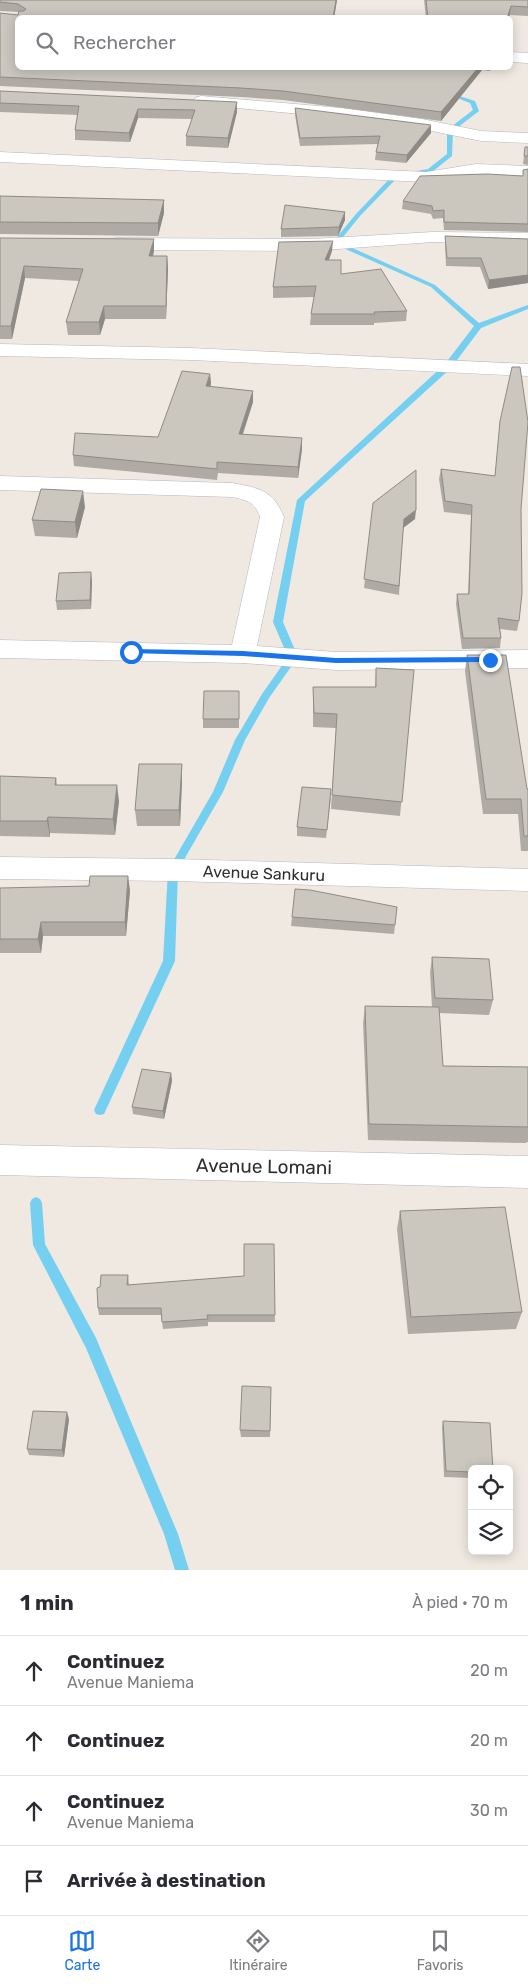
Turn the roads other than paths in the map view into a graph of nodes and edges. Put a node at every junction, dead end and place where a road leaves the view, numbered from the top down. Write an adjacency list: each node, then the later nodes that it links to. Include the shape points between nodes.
1 (513, 57): 2 (street)
2 (528, 58)
3 (181, 100): 4 (street, via 342,113 481,136)
4 (528, 138)
5 (0, 157): 6 (street, via 426,177 476,169)
6 (528, 171)
7 (528, 238): 8 (street, via 433,237 311,245)
8 (102, 244)
9 (0, 350): 10 (street, via 190,354)
10 (528, 370)
11 (0, 483): 13 (street, via 213,489 255,494 268,504 272,517)
12 (0, 649): 13 (street)
13 (243, 654): 14 (street, via 336,661)
14 (528, 659)
15 (0, 868): 16 (street, Avenue Sankuru)
16 (528, 880)
17 (0, 1160): 18 (street, Avenue Lomani)
18 (528, 1172)

